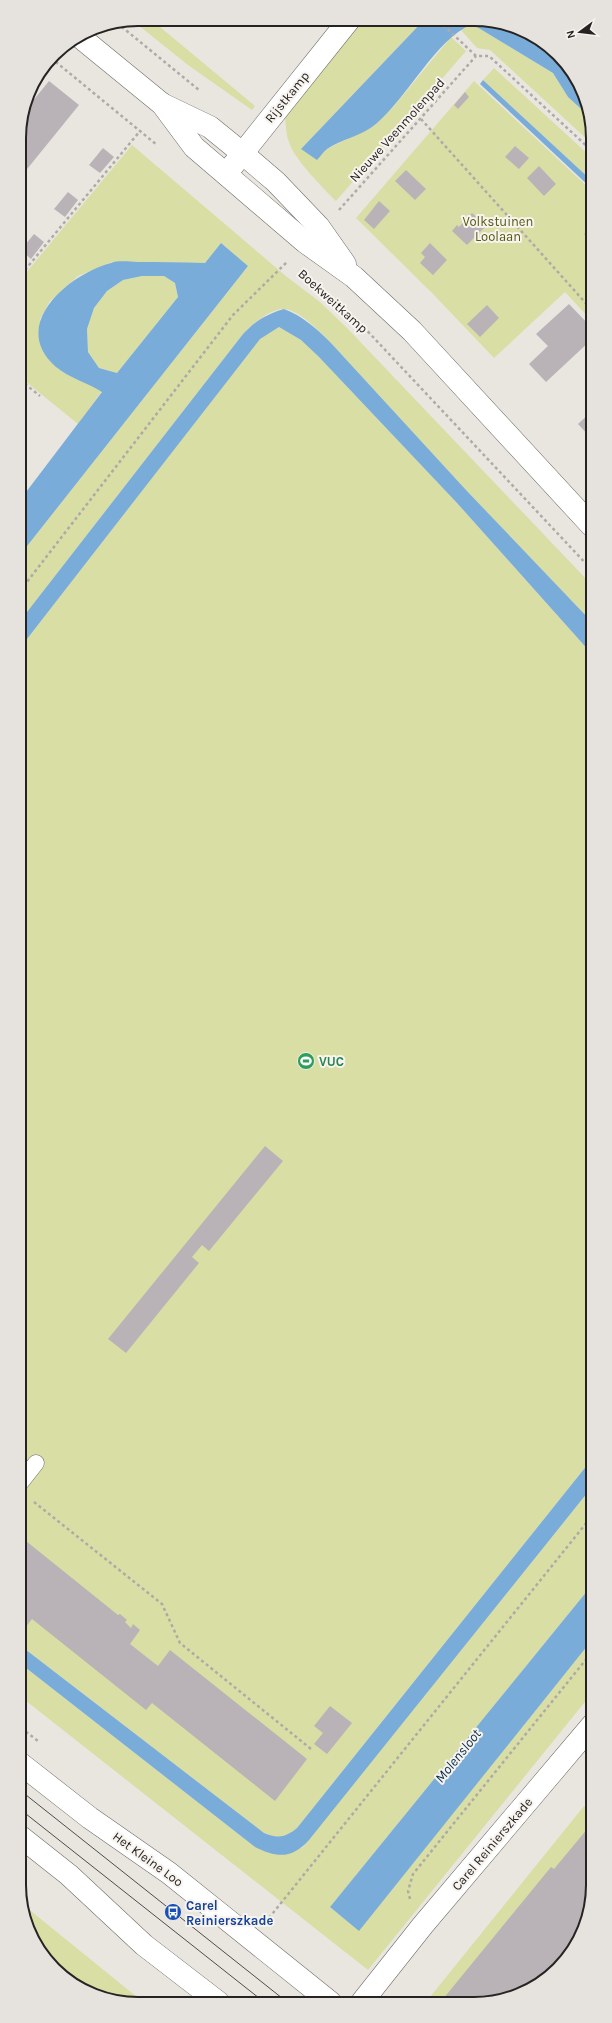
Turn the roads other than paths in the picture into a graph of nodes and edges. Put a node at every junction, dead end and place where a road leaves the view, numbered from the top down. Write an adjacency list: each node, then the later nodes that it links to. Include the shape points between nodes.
1 (344, 26): 4 (street, Rijstkamp)
2 (84, 40): 3 (street, Boekweitkamp)
3 (162, 104): 4 (street, Boekweitkamp, via 210,127); 5 (street, Boekweitkamp, via 194,147)
4 (242, 153): 5 (street, Rijstkamp); 6 (street, Boekweitkamp, via 276,182 320,227)
5 (226, 174): 6 (street, Boekweitkamp, via 305,242)
6 (354, 277): 7 (street, Boekweitkamp, via 412,331)
7 (586, 520)
8 (36, 1463): 9 (lane)
9 (26, 1476)
10 (586, 1732): 15 (street, Carel Reinierszkade, via 423,1925)
11 (26, 1768): 14 (street, Het Kleine Loo, via 90,1818 169,1873)
12 (26, 1841): 13 (street, via 69,1875 144,1945)
13 (212, 1997)
14 (324, 1997)
15 (366, 1997)

